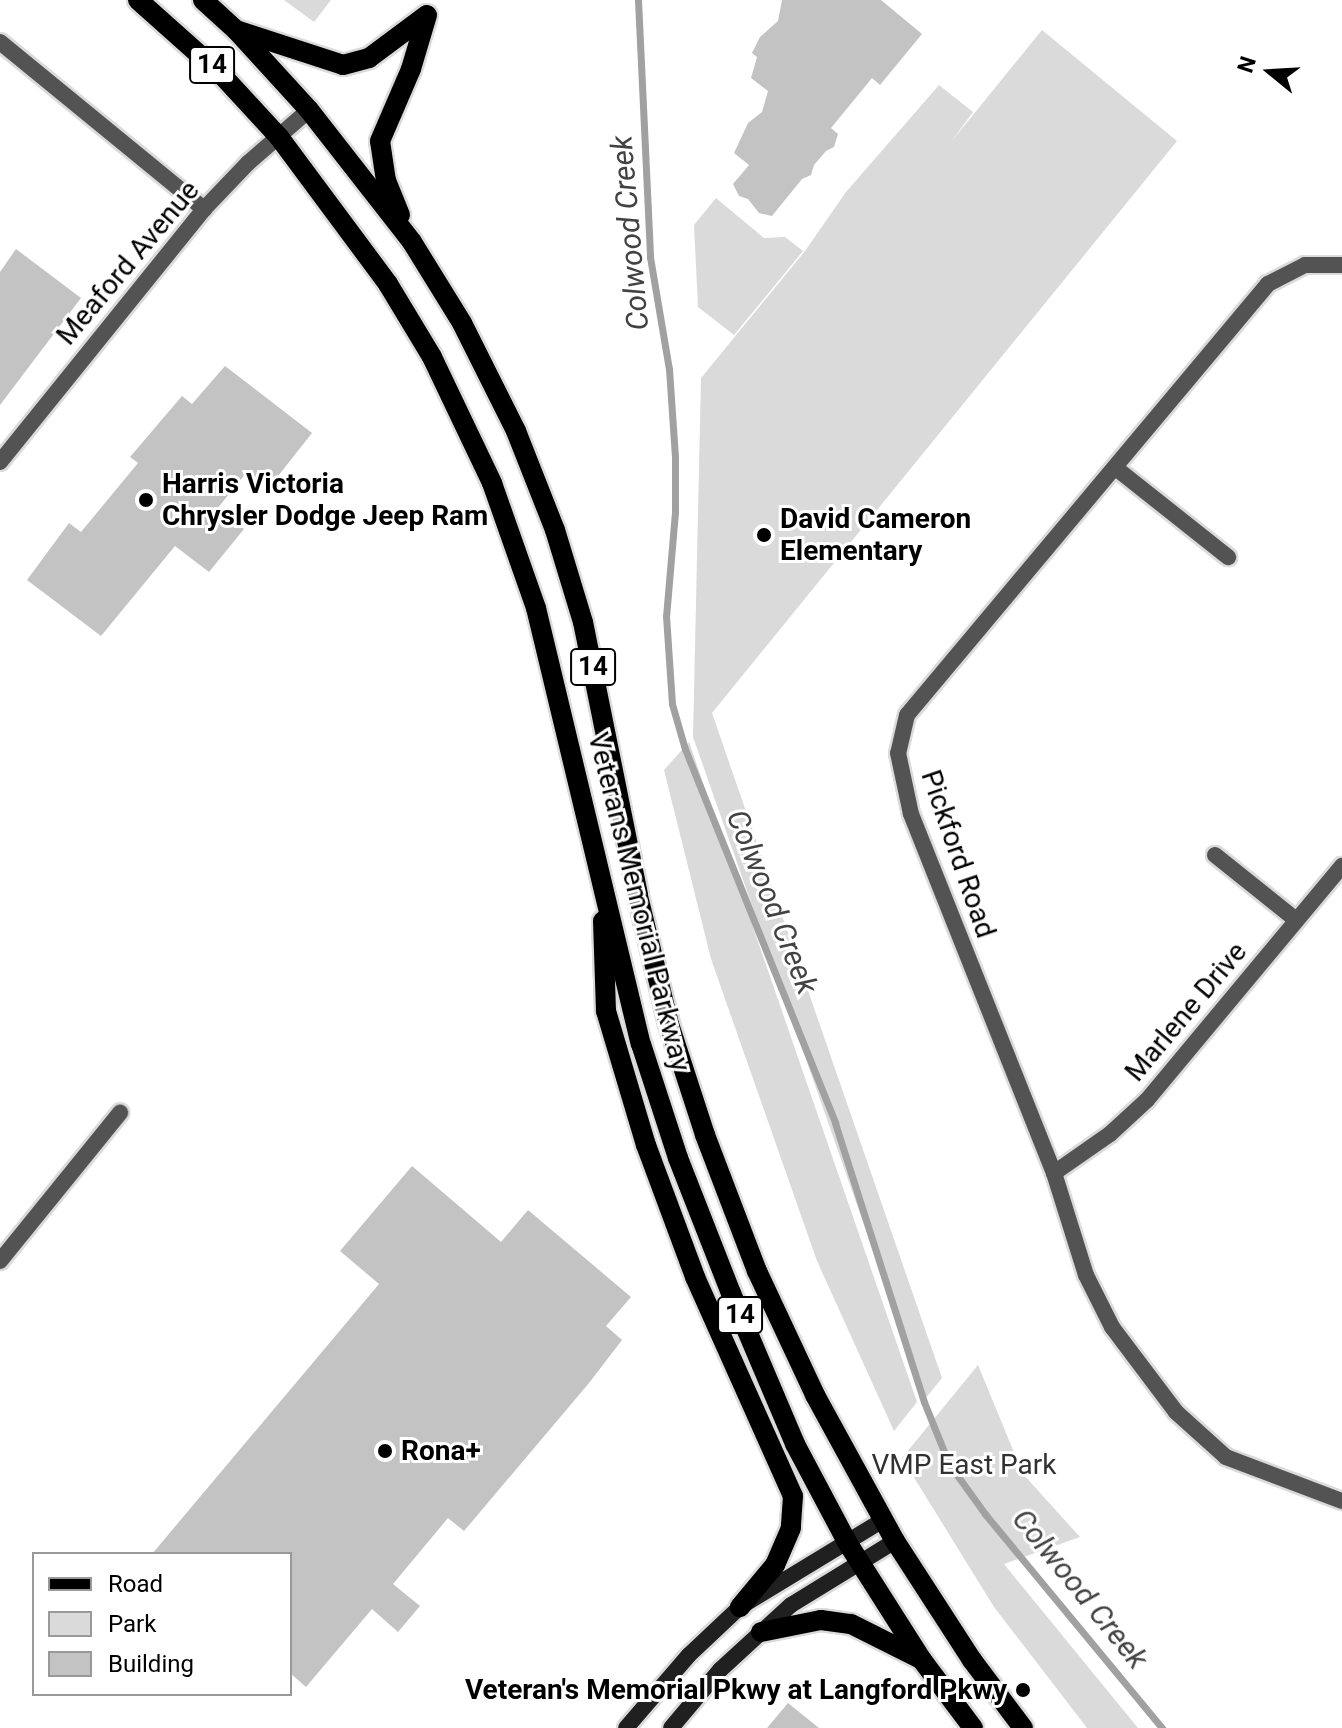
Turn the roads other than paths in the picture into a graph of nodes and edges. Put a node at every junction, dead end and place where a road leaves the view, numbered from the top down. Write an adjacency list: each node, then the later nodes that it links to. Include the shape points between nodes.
1 (138, 0): 7 (main road, Veterans Memorial Parkway / 14, via 220,73)
2 (203, 0): 4 (main road, Veterans Memorial Parkway / 14)
3 (430, 7): 4 (main road, via 369,58 343,65); 9 (main road, via 380,141 386,181)
4 (236, 30): 6 (main road, Veterans Memorial Parkway / 14)
5 (0, 42): 8 (street)
6 (309, 110): 7 (street, Meaford Avenue); 9 (main road, Veterans Memorial Parkway / 14)
7 (279, 137): 8 (street, Meaford Avenue); 16 (main road, Veterans Memorial Parkway / 14, via 388,284 432,357 492,483 536,608)
8 (204, 209): 11 (street, Meaford Avenue)
9 (412, 242): 22 (main road, Veterans Memorial Parkway / 14, via 462,323 516,431 555,530 583,622 669,1024 705,1135 757,1271 815,1395)
10 (1342, 265): 12 (street, Pickford Road, via 1305,265 1268,284)
11 (0, 462)
12 (1117, 469): 13 (street); 19 (street, Pickford Road, via 907,715 898,753 911,814)
13 (1228, 557)
14 (1215, 855): 17 (street)
15 (1342, 866): 17 (street, Marlene Drive)
16 (601, 873): 24 (main road, Veterans Memorial Parkway / 14, via 641,1044 678,1158 795,1444); 26 (main road, via 606,1011 646,1145 695,1277 793,1496 791,1528 775,1565)
17 (1296, 920): 19 (street, Marlene Drive, via 1147,1100)
18 (120, 1113): 20 (street)
19 (1054, 1173): 21 (street, Pickford Road, via 1086,1275 1106,1314 1176,1412 1226,1457)
20 (0, 1261)
21 (1342, 1501)
22 (883, 1520): 23 (main road, Veterans Memorial Parkway / 14); 24 (main road)
23 (895, 1541): 25 (main road); 32 (main road, Veterans Memorial Parkway / 14)
24 (847, 1542): 25 (main road, Veterans Memorial Parkway / 14); 26 (main road)
25 (859, 1563): 27 (main road, via 791,1605); 28 (main road, Veterans Memorial Parkway / 14)
26 (740, 1607): 29 (main road, via 689,1655)
27 (761, 1632): 28 (main road, via 821,1620 851,1624); 30 (main road)
28 (922, 1660): 31 (main road, Veterans Memorial Parkway / 14)
29 (626, 1728)
30 (671, 1728)
31 (973, 1728)
32 (1023, 1728)

